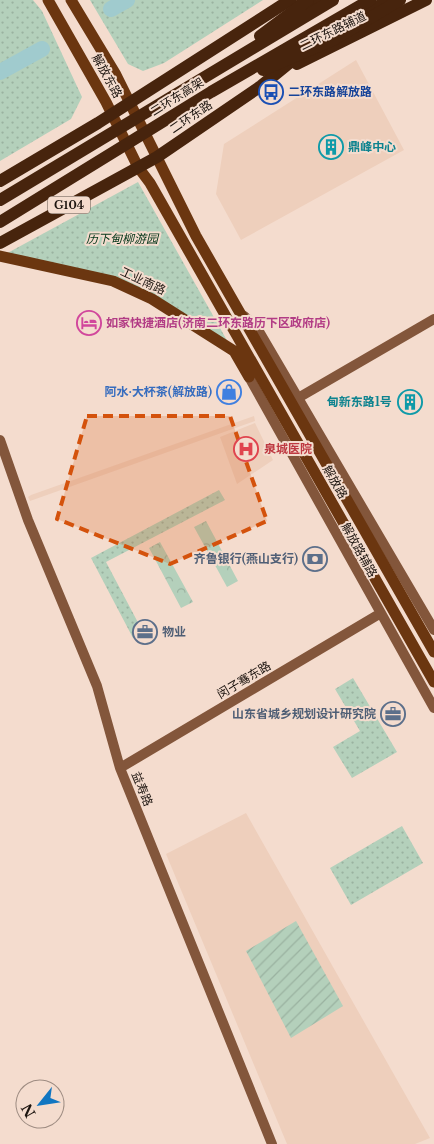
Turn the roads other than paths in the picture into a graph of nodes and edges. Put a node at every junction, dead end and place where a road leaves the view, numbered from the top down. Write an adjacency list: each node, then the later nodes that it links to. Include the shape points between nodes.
1 (71, 0): 14 (main road, 解放东路)
2 (308, 0): 12 (highway, bridge)
3 (320, 0): 10 (highway, via 308,6)
4 (333, 0): 12 (highway, 二环东高架, bridge)
5 (370, 0): 13 (highway, 二环东高架, bridge)
6 (389, 0): 11 (highway, 二环东路 / G104, via 315,42)
7 (400, 0): 13 (highway, bridge, via 333,40)
8 (426, 0): 11 (highway, 二环东路辅道)
9 (50, 3): 15 (main road, 解放东路)
10 (286, 3): 14 (highway)
11 (279, 73): 16 (highway, 二环东路 / G104)
12 (204, 79): 19 (highway, 二环东高架, bridge)
13 (211, 92): 20 (highway, 二环东高架, bridge)
14 (129, 102): 15 (highway); 16 (main road, 解放东路)
15 (112, 114): 17 (main road, 解放东路); 18 (highway)
16 (156, 157): 17 (highway, 二环东路 / G104); 21 (main road, 解放路)
17 (138, 167): 22 (main road, 解放路); 23 (highway, 二环东路 / G104)
18 (0, 181)
19 (0, 200)
20 (0, 222)
21 (196, 236): 22 (main road); 25 (main road, 解放路)
22 (184, 243): 27 (main road, 解放路)
23 (0, 244)
24 (0, 256): 27 (main road, 工业南路, via 112,281 152,299)
25 (239, 313): 29 (street, 解放路辅路, via 257,328); 32 (main road, 解放路)
26 (434, 319): 29 (street)
27 (248, 361): 28 (main road); 36 (main road, 解放路)
28 (249, 377): 31 (street, 解放路辅路)
29 (298, 398): 33 (street, 解放路辅路)
30 (0, 440): 38 (street, 益寿路, via 25,513 97,686)
31 (380, 613): 37 (street, 解放路辅路); 38 (street, 闵子骞东路)
32 (414, 618): 34 (main road); 35 (main road, 解放路)
33 (434, 630)
34 (434, 635)
35 (434, 652)
36 (434, 682)
37 (434, 708)
38 (120, 768): 39 (street, 益寿路)
39 (272, 1144)

